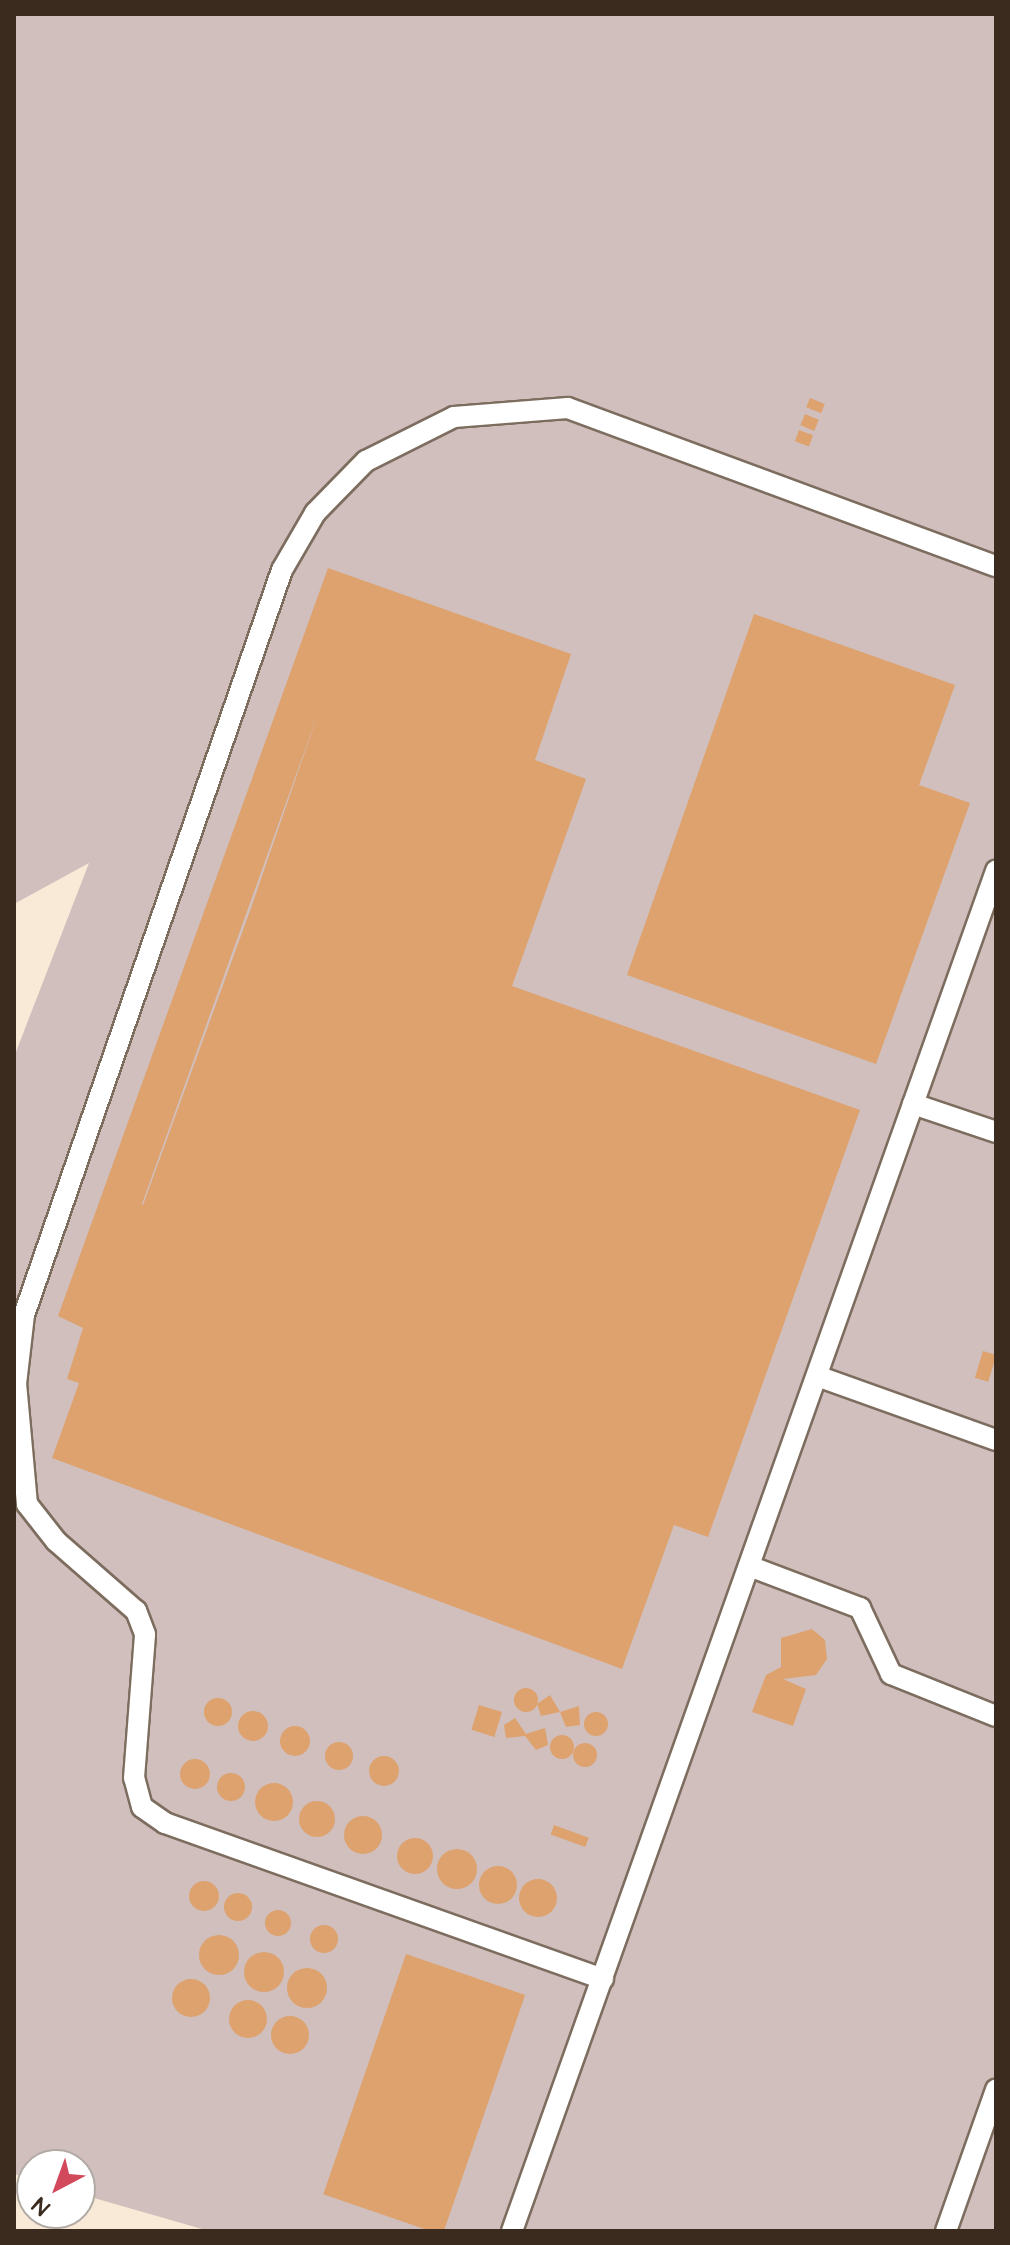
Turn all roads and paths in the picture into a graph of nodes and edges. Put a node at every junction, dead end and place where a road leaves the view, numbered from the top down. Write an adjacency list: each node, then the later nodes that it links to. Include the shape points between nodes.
1 (996, 566): 9 (lane, via 568,408 528,406 454,417 366,461 315,513 282,570 24,1315 16,1384 27,1504 56,1541 136,1611 145,1634 134,1778 142,1807 165,1823)
2 (996, 871): 3 (lane)
3 (913, 1104): 4 (lane); 5 (lane)
4 (996, 1132)
5 (817, 1376): 6 (lane); 7 (lane)
6 (996, 1440)
7 (749, 1566): 8 (lane, via 860,1608 891,1674); 9 (lane)
8 (996, 1716)
9 (603, 1979): 11 (lane)
10 (996, 2090): 12 (lane)
11 (512, 2231)
12 (946, 2231)

